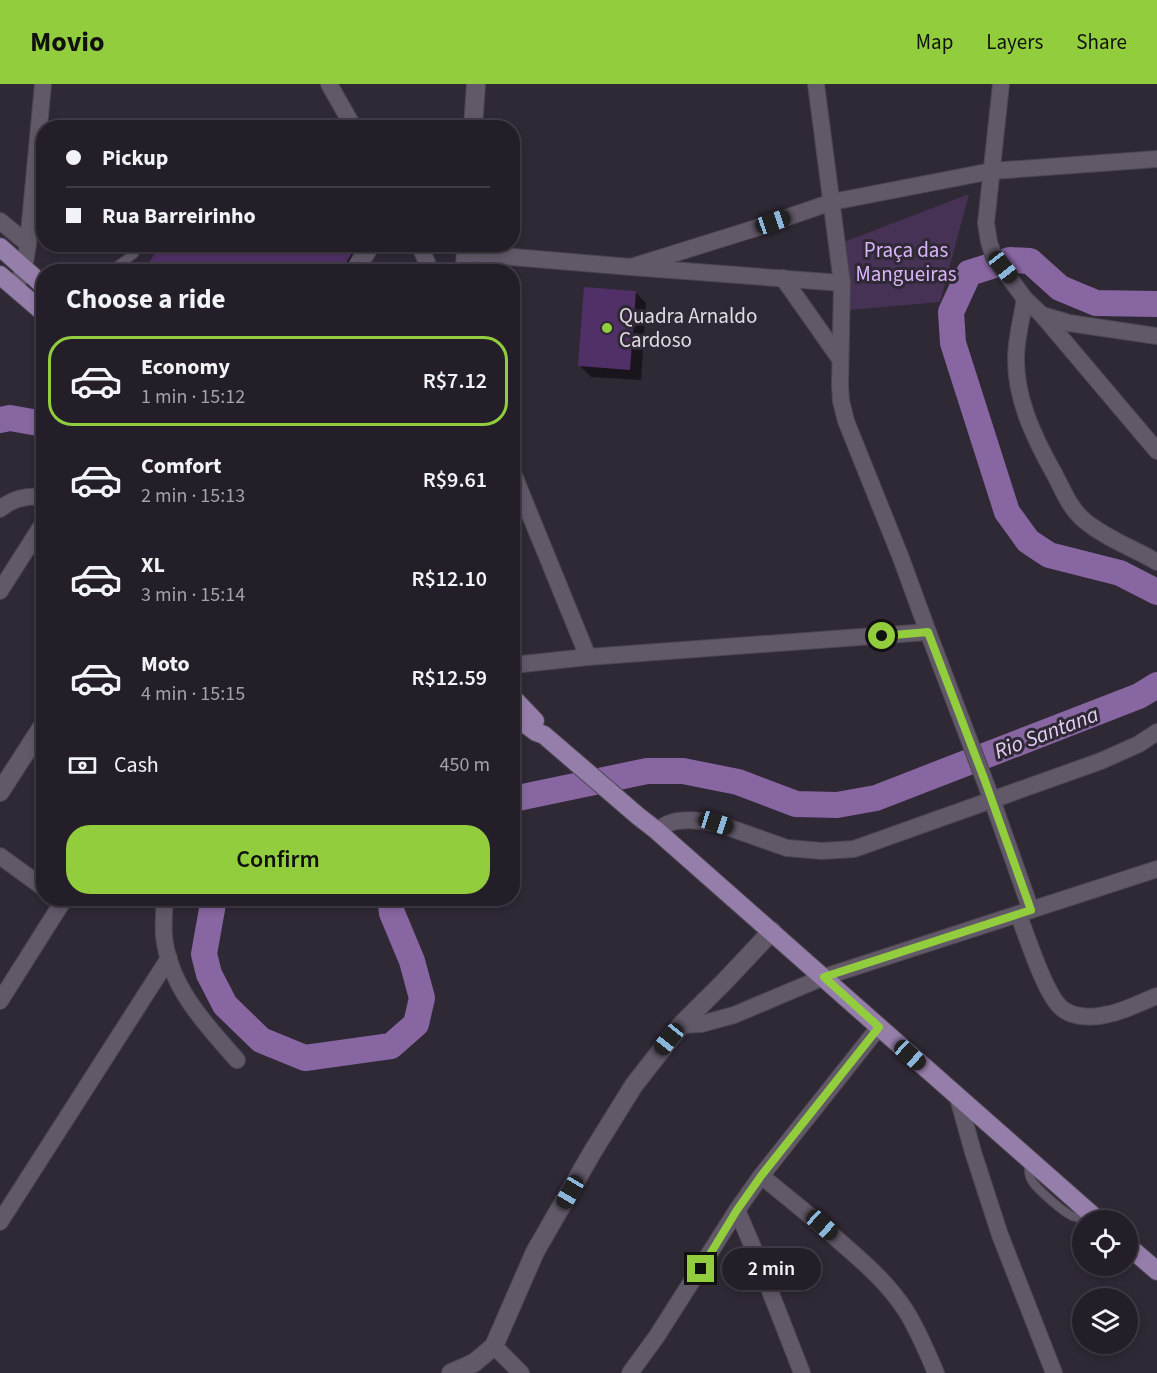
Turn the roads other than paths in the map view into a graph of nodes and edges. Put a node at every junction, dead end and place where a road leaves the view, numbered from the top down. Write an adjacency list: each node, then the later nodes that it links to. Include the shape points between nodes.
1 (43, 84): 6 (street)
2 (328, 84): 7 (street)
3 (476, 84): 8 (street)
4 (816, 84): 12 (street)
5 (1001, 84): 11 (street)
6 (40, 120)
7 (349, 120)
8 (474, 120)
9 (36, 159): 14 (street)
10 (1157, 159): 11 (street)
11 (993, 171): 12 (street); 26 (street, via 986,223 989,242 994,257)
12 (832, 202): 19 (street); 24 (street)
13 (0, 221): 14 (street)
14 (28, 244): 20 (street)
15 (0, 248): 20 (main road)
16 (135, 252): 18 (lane)
17 (493, 252): 19 (street)
18 (120, 264)
19 (632, 267): 23 (street)
20 (24, 268): 22 (main road); 25 (street)
21 (0, 275): 25 (main road)
22 (36, 279)
23 (783, 279): 24 (street); 30 (street)
24 (842, 283): 30 (street)
25 (15, 289): 27 (main road)
26 (1025, 299): 28 (street); 36 (street, via 1016,346 1019,392 1052,471 1083,520)
27 (36, 306)
28 (1042, 315): 29 (street, via 1069,323); 31 (street)
29 (1157, 336)
30 (840, 359): 38 (street, via 846,421)
31 (1157, 451)
32 (520, 490): 39 (street)
33 (36, 496): 34 (street, via 17,498)
34 (0, 509)
35 (36, 535): 37 (street)
36 (1157, 562)
37 (0, 591)
38 (928, 632): 39 (street); 49 (street)
39 (588, 657): 40 (street)
40 (520, 664)
41 (520, 706): 44 (main road)
42 (520, 720): 44 (main road)
43 (1157, 732): 46 (street)
44 (544, 735): 50 (main road)
45 (36, 736): 48 (street)
46 (1138, 744): 47 (street); 49 (street)
47 (1157, 746)
48 (0, 792)
49 (992, 800): 50 (street, via 854,849 787,848 703,821 670,823); 56 (street)
50 (657, 830): 57 (main road)
51 (0, 856): 53 (street)
52 (1157, 869): 56 (street)
53 (36, 882)
54 (58, 906): 61 (street)
55 (165, 906): 58 (street, via 164,934)
56 (1025, 912): 59 (street); 60 (street, via 1046,986 1064,1010 1077,1015 1109,1014)
57 (771, 931): 59 (main road); 62 (street)
58 (169, 958): 64 (street, via 188,999); 69 (street)
59 (824, 977): 62 (street, via 734,1015 701,1024); 63 (main road)
60 (1157, 996)
61 (0, 1001)
62 (681, 1024): 72 (street, via 634,1085 581,1172 535,1252)
63 (879, 1027): 65 (main road); 66 (street)
64 (237, 1060)
65 (958, 1098): 68 (main road); 78 (street, via 1000,1235)
66 (761, 1176): 67 (street); 77 (street, via 822,1225 887,1286 906,1311)
67 (737, 1210): 75 (street); 76 (street)
68 (1087, 1210)
69 (2, 1212)
70 (1138, 1255): 71 (main road)
71 (1157, 1271)
72 (494, 1346): 73 (street, via 474,1363); 74 (street)
73 (451, 1373)
74 (521, 1373)
75 (630, 1373)
76 (802, 1373)
77 (936, 1373)
78 (1054, 1373)

